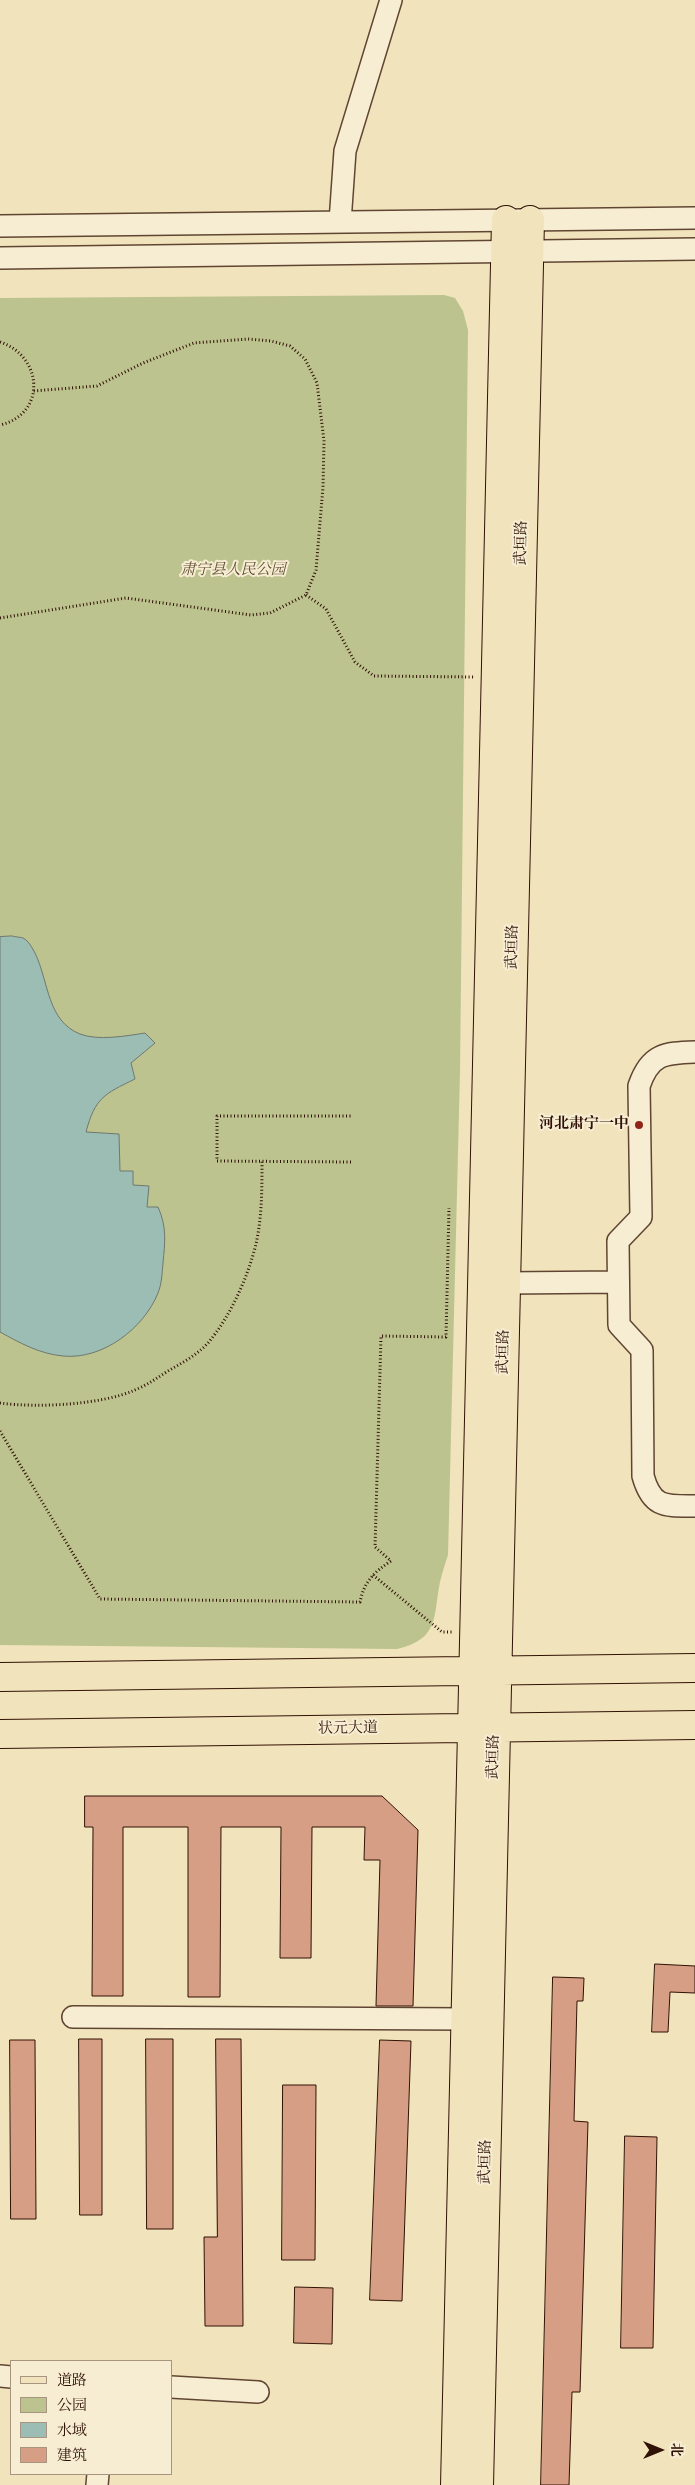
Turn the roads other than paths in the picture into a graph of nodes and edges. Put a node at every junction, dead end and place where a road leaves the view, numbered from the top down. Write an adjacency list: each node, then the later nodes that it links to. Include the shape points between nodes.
1 (391, 0): 4 (street, via 345,151)
2 (695, 218): 3 (street)
3 (518, 220): 4 (street); 7 (main road, 武垣路)
4 (340, 222): 5 (street)
5 (0, 226)
6 (695, 249): 7 (street)
7 (518, 252): 8 (street); 11 (main road, 武垣路); 14 (main road, 武垣路, via 496,678 475,1632)
8 (0, 258)
9 (695, 1052): 10 (street, via 668,1053 652,1061 645,1069 639,1086 640,1217 618,1241)
10 (618, 1282): 11 (street); 12 (street, via 619,1325 642,1350 643,1476 648,1492 656,1502)
11 (506, 1283): 14 (main road, 武垣路)
12 (695, 1506)
13 (695, 1668): 14 (main road)
14 (486, 1671): 15 (main road); 17 (main road, 武垣路)
15 (0, 1677)
16 (695, 1725): 17 (main road, 状元大道)
17 (484, 1728): 18 (main road, 状元大道); 20 (main road, 武垣路); 24 (main road, 武垣路)
18 (0, 1734)
19 (74, 2017): 20 (street)
20 (466, 2019): 23 (main road, 武垣路)
21 (172, 2386): 22 (street)
22 (258, 2392)
23 (456, 2485)
24 (479, 2485)

